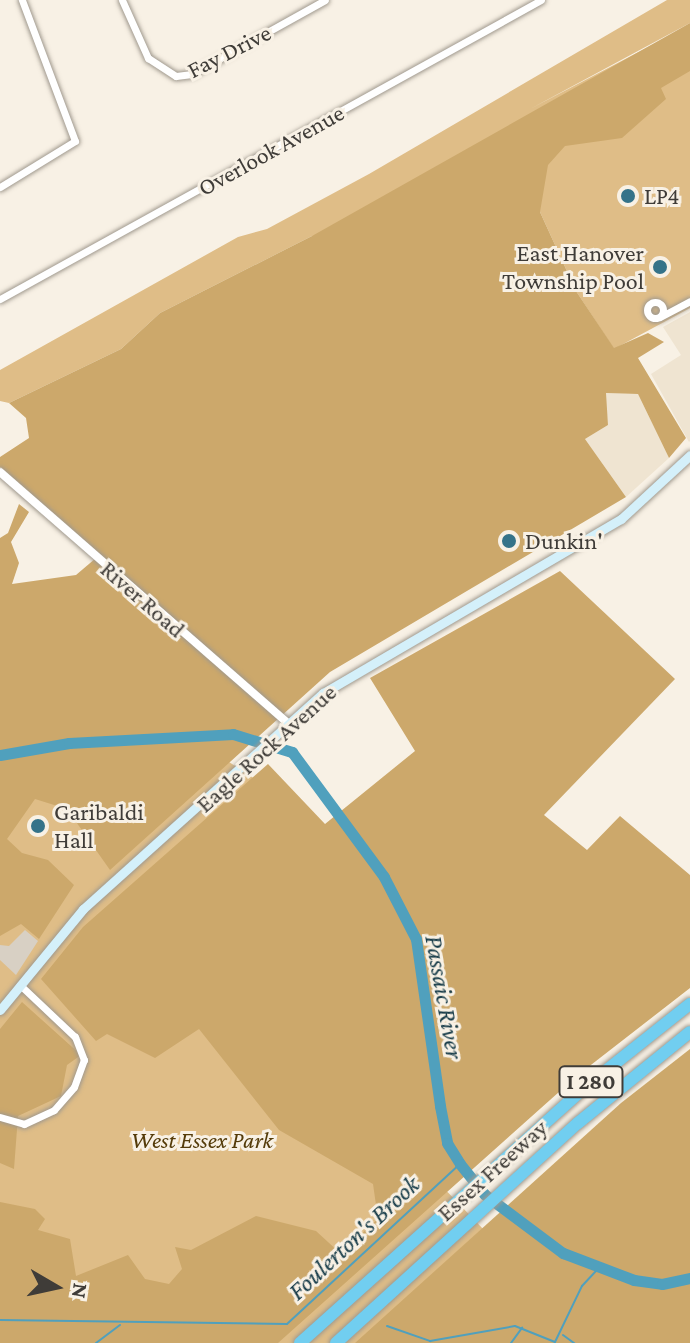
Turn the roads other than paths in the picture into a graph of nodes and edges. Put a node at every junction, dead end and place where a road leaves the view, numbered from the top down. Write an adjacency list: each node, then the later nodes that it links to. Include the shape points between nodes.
1 (22, 0): 5 (street, via 75,141)
2 (122, 0): 3 (street, Fay Drive, via 148,58 176,76 192,74)
3 (325, 0)
4 (541, 0): 6 (street, Overlook Avenue)
5 (0, 187)
6 (0, 299)
7 (690, 301): 8 (street)
8 (660, 317)
9 (690, 455): 11 (main road, Eagle Rock Avenue, via 621,519 357,670)
10 (0, 472): 11 (street, River Road)
11 (292, 720): 12 (main road, Eagle Rock Avenue, via 83,909)
12 (20, 985): 14 (main road, Eagle Rock Avenue); 16 (street, via 75,1037 84,1060 74,1087 54,1110 24,1124)
13 (690, 1004): 17 (highway, Essex Freeway / I 280, via 497,1164)
14 (0, 1010)
15 (690, 1032): 18 (highway, Essex Freeway / I 280)
16 (0, 1117)
17 (300, 1343)
18 (336, 1343)

